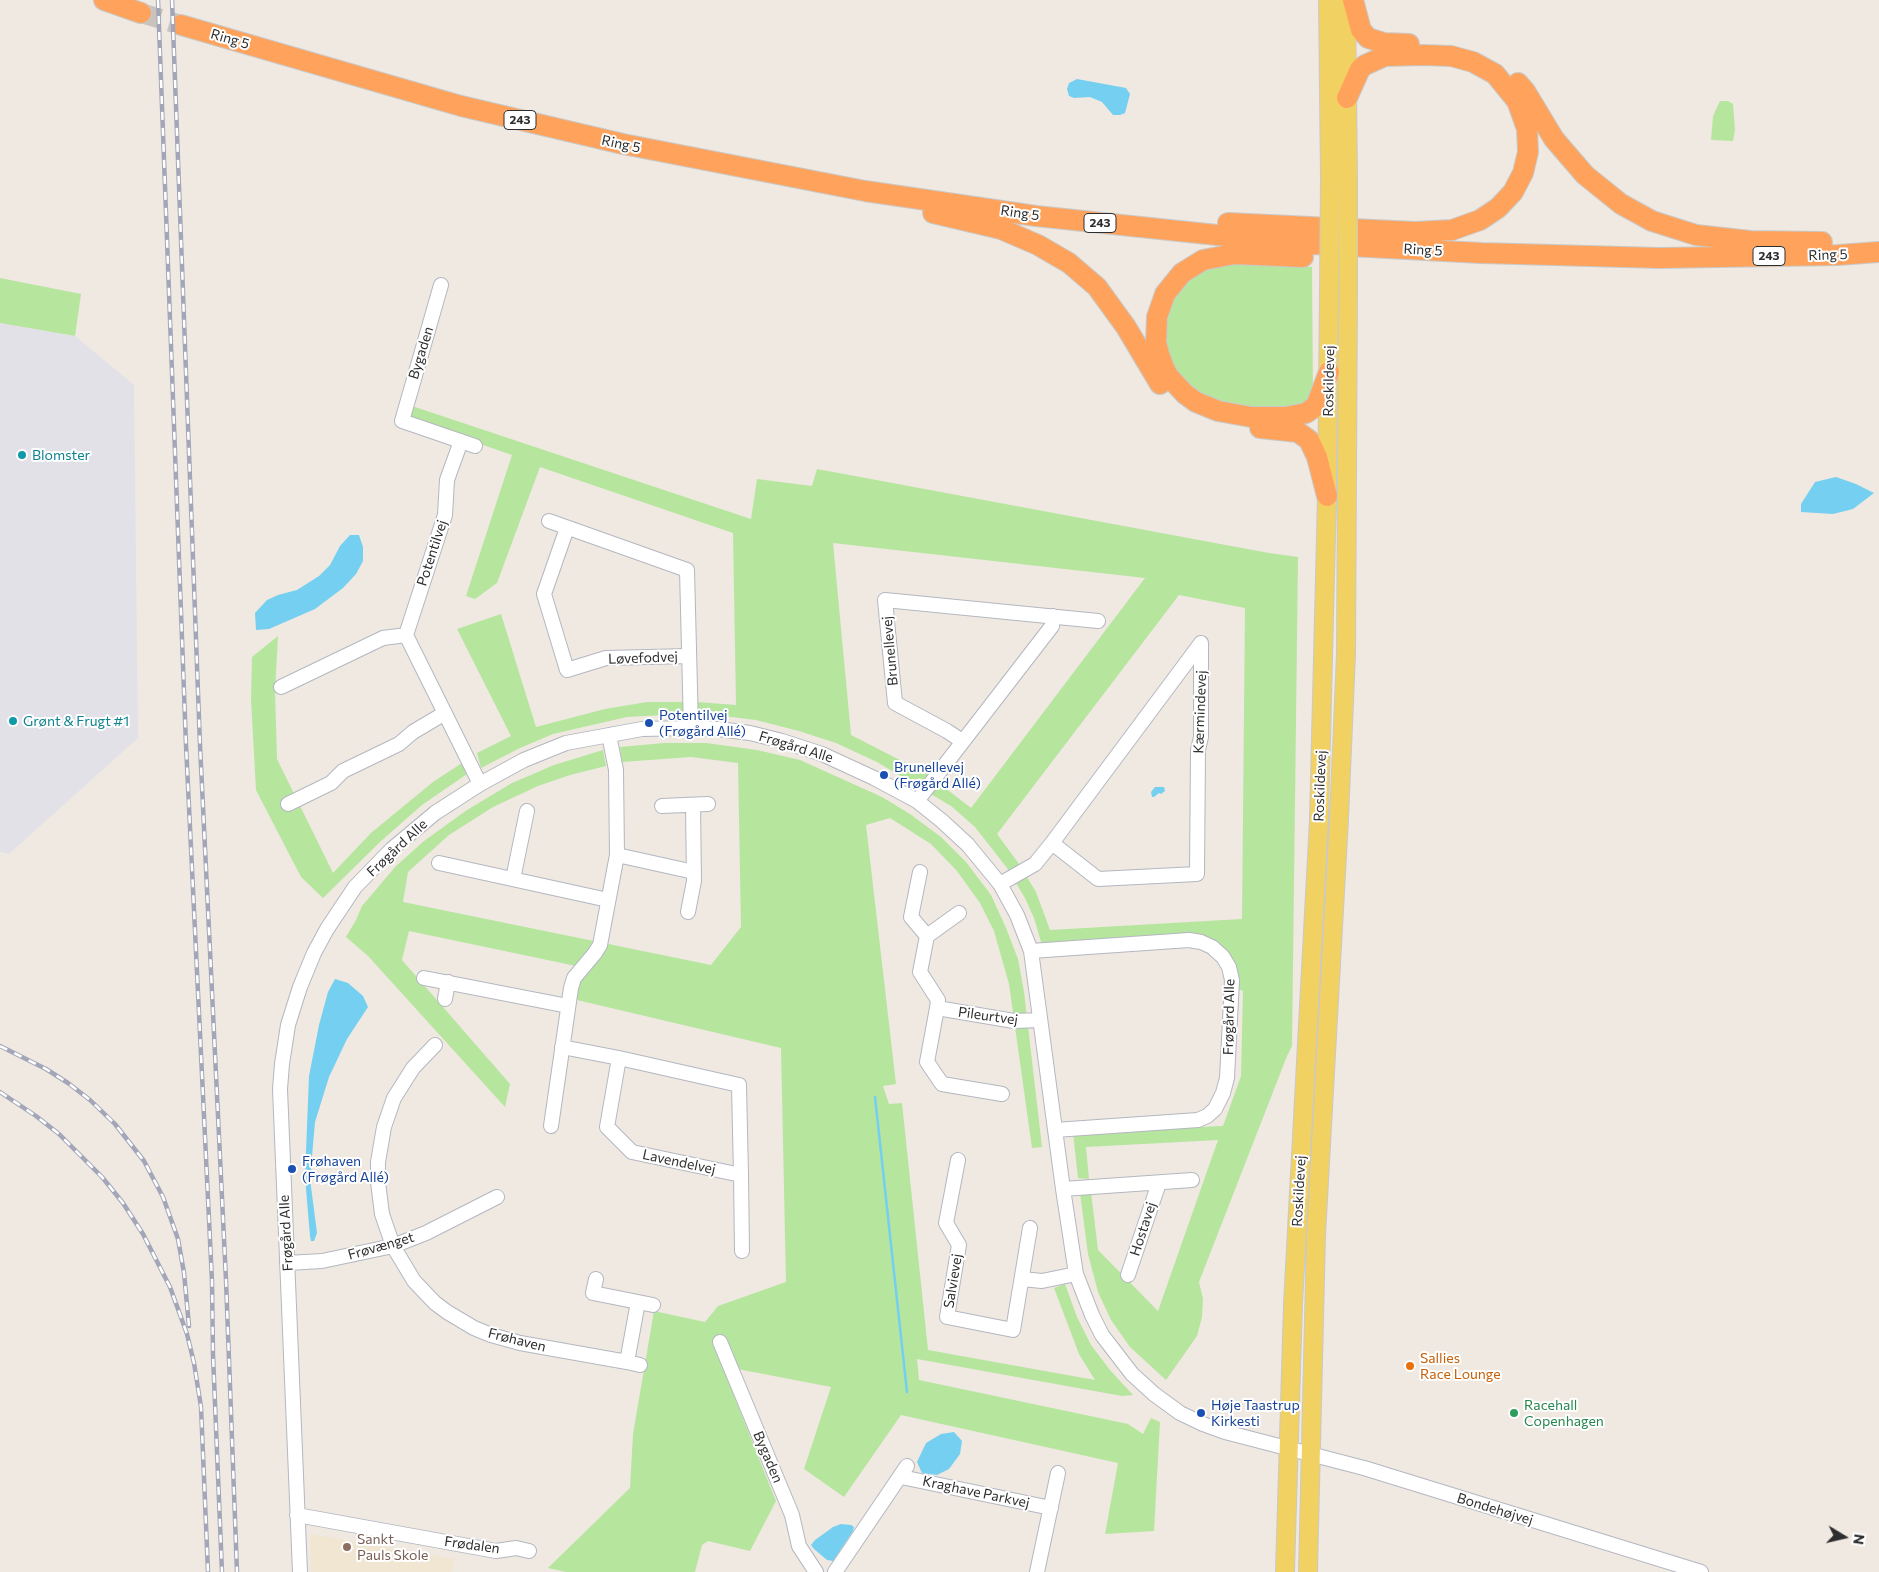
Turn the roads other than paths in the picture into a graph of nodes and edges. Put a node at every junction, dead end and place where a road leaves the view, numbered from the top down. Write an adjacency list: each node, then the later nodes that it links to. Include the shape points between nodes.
1 (104, 0): 5 (highway)
2 (1328, 0): 14 (main road, Roskildevej, bridge)
3 (1346, 0): 7 (main road, Roskildevej)
4 (1353, 0): 10 (highway, via 1361,30 1368,38 1384,44 1452,45 1477,51 1502,65 1525,91 1554,139 1585,175 1621,204 1652,222 1696,235 1723,238)
5 (141, 13)
6 (181, 25): 8 (highway, Ring 5 / 243, via 461,106 623,144)
7 (1348, 98): 9 (highway, via 1360,69 1385,56 1423,54 1473,62 1495,74 1517,101 1527,129 1528,152 1523,173 1513,192 1480,220 1452,230 1415,232 1164,219 968,198); 78 (main road, Roskildevej, bridge, via 1346,654 1316,1235)
8 (865, 191): 9 (highway, Ring 5 / 243); 17 (highway, via 912,208 1001,229 1069,263 1097,288 1160,384 1180,407 1200,418 1228,425 1298,432 1309,440 1317,457)
9 (908, 198): 12 (highway, Ring 5 / 243, via 1036,216 1293,243 1481,254)
10 (1879, 244)
11 (1879, 252): 12 (highway, Ring 5 / 243)
12 (1660, 258): 14 (highway, via 1616,264 1442,263 1234,254 1203,260 1182,273 1165,294 1158,317 1156,343 1164,368 1185,394 1206,407 1251,417 1296,416 1316,406)
13 (441, 285): 15 (street, Bygaden, via 402,421)
14 (1329, 372): 17 (main road, Roskildevej)
15 (461, 441): 16 (street); 22 (street, Potentilvej, via 447,480 445,515)
16 (475, 446)
17 (1327, 496): 77 (main road, Roskildevej, via 1319,820)
18 (548, 521): 19 (street, Løvefodvej)
19 (567, 528): 23 (street, Løvefodvej, via 687,570); 23 (street, Løvefodvej, via 544,594 566,670 606,658)
20 (1053, 616): 21 (street, Brunellevej); 28 (street, via 1052,626); 28 (street, Brunellevej, via 885,600 895,703)
21 (1098, 621)
22 (406, 635): 24 (street, via 382,638 292,675); 25 (street)
23 (689, 656): 26 (street, Løvefodvej)
24 (281, 687)
25 (445, 713): 29 (street); 30 (street, via 413,732 400,744 343,771 331,783)
26 (691, 728): 27 (street, Frøgård Alle, via 642,729); 31 (street, Frøgård Alle, via 750,733 810,749 850,766)
27 (609, 735): 29 (street, Frøgård Alle, via 566,743 524,760); 37 (street, via 616,770)
28 (962, 742): 31 (street)
29 (480, 784): 69 (street, Frøgård Alle, via 435,813 392,849 355,888 314,953 288,1025 282,1064 280,1089)
30 (294, 796)
31 (917, 802): 42 (street, Frøgård Alle, via 968,845)
32 (708, 804): 33 (street)
33 (693, 805): 34 (street); 39 (street)
34 (662, 806)
35 (527, 811): 41 (street)
36 (1052, 844): 36 (street, Kærmindevej, via 1082,803 1201,643 1197,874 1098,879); 42 (street, Kærmindevej, via 1035,864)
37 (617, 855): 39 (street); 43 (street)
38 (439, 862): 41 (street)
39 (694, 872): 44 (street)
40 (920, 872): 46 (street, via 911,917)
41 (514, 879): 43 (street)
42 (1000, 884): 47 (street, Frøgård Alle)
43 (608, 900): 51 (street, via 600,945 574,978)
44 (688, 912)
45 (959, 913): 46 (street)
46 (927, 936): 52 (street, via 920,972 938,1000)
47 (1031, 951): 53 (street, Frøgård Alle); 59 (street, Frøgård Alle, via 1189,940 1212,947 1229,967 1232,980 1227,1078 1215,1109 1207,1116 1198,1120)
48 (424, 978): 49 (street)
49 (448, 982): 50 (street); 51 (street)
50 (445, 999)
51 (568, 1006): 55 (street)
52 (937, 1008): 53 (street, Pileurtvej, via 1014,1022); 57 (street, via 927,1062 942,1084)
53 (1040, 1020): 59 (street, Frøgård Alle)
54 (435, 1045): 67 (street, Frøhaven, via 404,1080 384,1127 378,1182 382,1214)
55 (562, 1047): 56 (street); 58 (street)
56 (619, 1058): 61 (street, via 739,1085); 61 (street, Lavendelvej, via 608,1127 632,1152)
57 (1002, 1094)
58 (551, 1126)
59 (1055, 1130): 64 (street, Frøgård Alle)
60 (958, 1160): 73 (street, Salvievej, via 946,1223 959,1245 947,1317 1013,1330)
61 (741, 1175): 68 (street)
62 (1192, 1180): 63 (street, Hostavej)
63 (1159, 1183): 64 (street, Hostavej); 71 (street, Hostavej)
64 (1062, 1189): 70 (street, Frøgård Alle)
65 (497, 1197): 67 (street, Frøvænget)
66 (1030, 1228): 73 (street, Salvievej)
67 (393, 1246): 69 (street, Frøvænget, via 322,1261); 74 (street, Frøhaven, via 414,1281 435,1303 458,1320 509,1340 633,1363)
68 (742, 1251)
69 (287, 1263): 81 (street, Frøgård Alle)
70 (1076, 1274): 73 (street, via 1042,1281); 77 (street, Frøgård Alle, via 1102,1335 1132,1374 1154,1394 1180,1413 1203,1424)
71 (1128, 1274)
72 (596, 1279): 74 (street, via 593,1294)
73 (1022, 1279)
74 (638, 1302): 75 (street)
75 (653, 1305)
76 (720, 1342): 84 (street, Bygaden, via 792,1515 799,1546)
77 (1288, 1448): 78 (street, Bondehøjvej); 87 (main road, Roskildevej)
78 (1310, 1454): 88 (main road, Roskildevej); 89 (street, Bondehøjvej)
79 (1058, 1473): 80 (street)
80 (1051, 1508): 85 (street, Kraghave Parkvej, via 906,1478 904,1471); 86 (street)
81 (297, 1515): 82 (street, Frødalen, via 496,1551 516,1548); 83 (street, Frøgård Alle)
82 (529, 1551)
83 (300, 1572)
84 (816, 1572)
85 (835, 1572)
86 (1037, 1572)
87 (1285, 1572)
88 (1308, 1572)
89 (1701, 1572)

